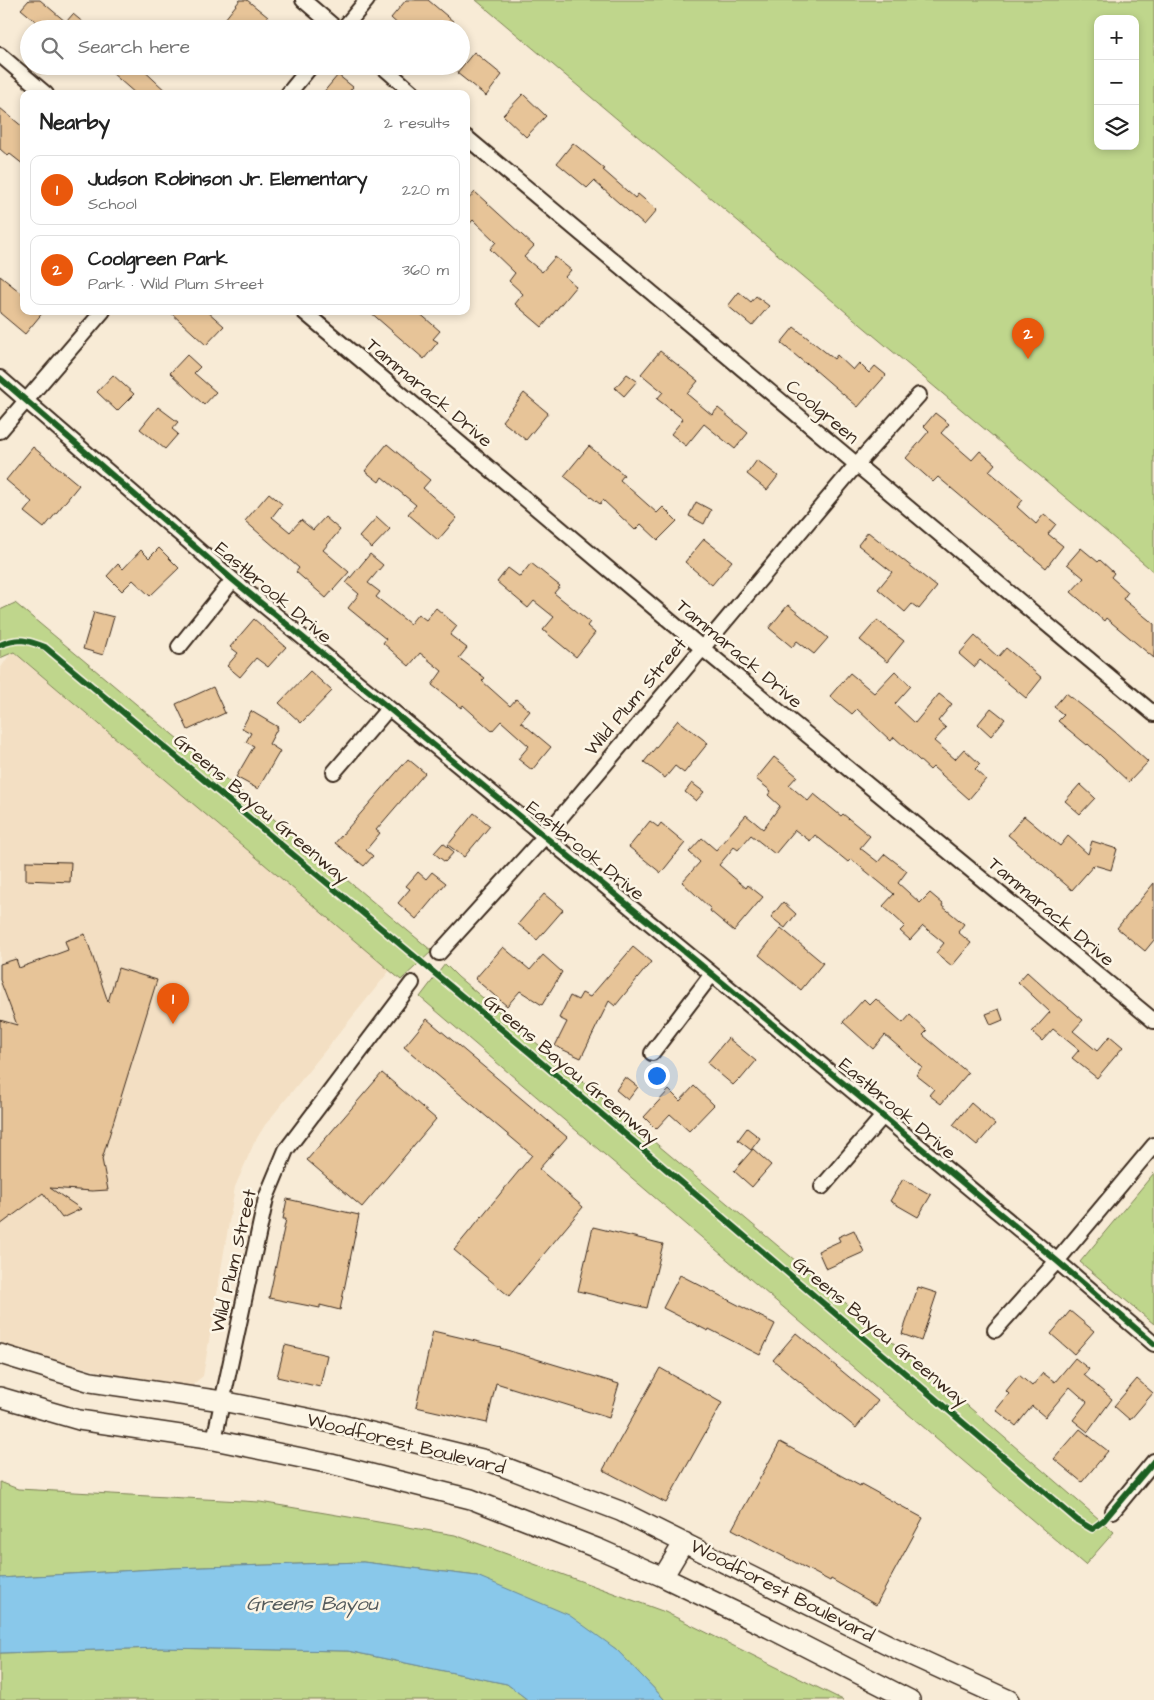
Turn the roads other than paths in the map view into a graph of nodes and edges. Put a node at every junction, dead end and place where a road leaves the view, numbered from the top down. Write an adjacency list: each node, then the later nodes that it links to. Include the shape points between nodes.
1 (303, 0): 3 (street)
2 (367, 0): 4 (street)
3 (326, 20)
4 (350, 20)
5 (0, 54): 6 (street)
6 (20, 71)
7 (24, 75): 10 (street)
8 (304, 75): 11 (street)
9 (392, 75): 12 (street)
10 (41, 90)
11 (291, 90)
12 (409, 90)
13 (470, 140): 20 (street, Coolgreen)
14 (100, 315): 18 (street)
15 (308, 315): 23 (street, Tammarack Drive)
16 (0, 378): 18 (street, Eastbrook Drive)
17 (918, 395): 20 (street, Wild Plum Street)
18 (27, 401): 19 (street); 21 (street, Eastbrook Drive)
19 (0, 431)
20 (856, 465): 23 (street, Wild Plum Street); 25 (street, Coolgreen)
21 (233, 580): 22 (street, Eastbrook Drive); 24 (street, Eastbrook Drive)
22 (179, 648)
23 (702, 648): 27 (street, Wild Plum Street); 31 (street, Tammarack Drive)
24 (388, 709): 26 (street); 27 (street, Eastbrook Drive)
25 (1154, 714)
26 (334, 772)
27 (545, 836): 28 (street, Wild Plum Street); 29 (street, Eastbrook Drive)
28 (439, 953)
29 (712, 974): 32 (street); 33 (street, Eastbrook Drive)
30 (412, 983): 41 (street, Wild Plum Street, via 286,1150 266,1198)
31 (1154, 1022)
32 (652, 1053)
33 (883, 1116): 35 (street, Eastbrook Drive); 36 (street, Eastbrook Drive)
34 (1154, 1145): 36 (street)
35 (822, 1187)
36 (1057, 1261): 37 (street); 38 (street, Eastbrook Drive)
37 (995, 1330)
38 (1154, 1344)
39 (0, 1354): 41 (main road, Woodforest Boulevard, via 91,1382)
40 (0, 1397): 42 (main road, Woodforest Boulevard, via 78,1420)
41 (222, 1401): 42 (street, Wild Plum Street); 45 (main road, Woodforest Boulevard, via 342,1425 486,1460 620,1511)
42 (214, 1440): 46 (main road, Woodforest Boulevard, via 330,1464 471,1499)
43 (1154, 1461): 44 (street)
44 (1112, 1511)
45 (684, 1542): 46 (main road); 48 (main road, Woodforest Boulevard, via 893,1647)
46 (663, 1577): 47 (main road, Woodforest Boulevard)
47 (910, 1700)
48 (1009, 1700)

